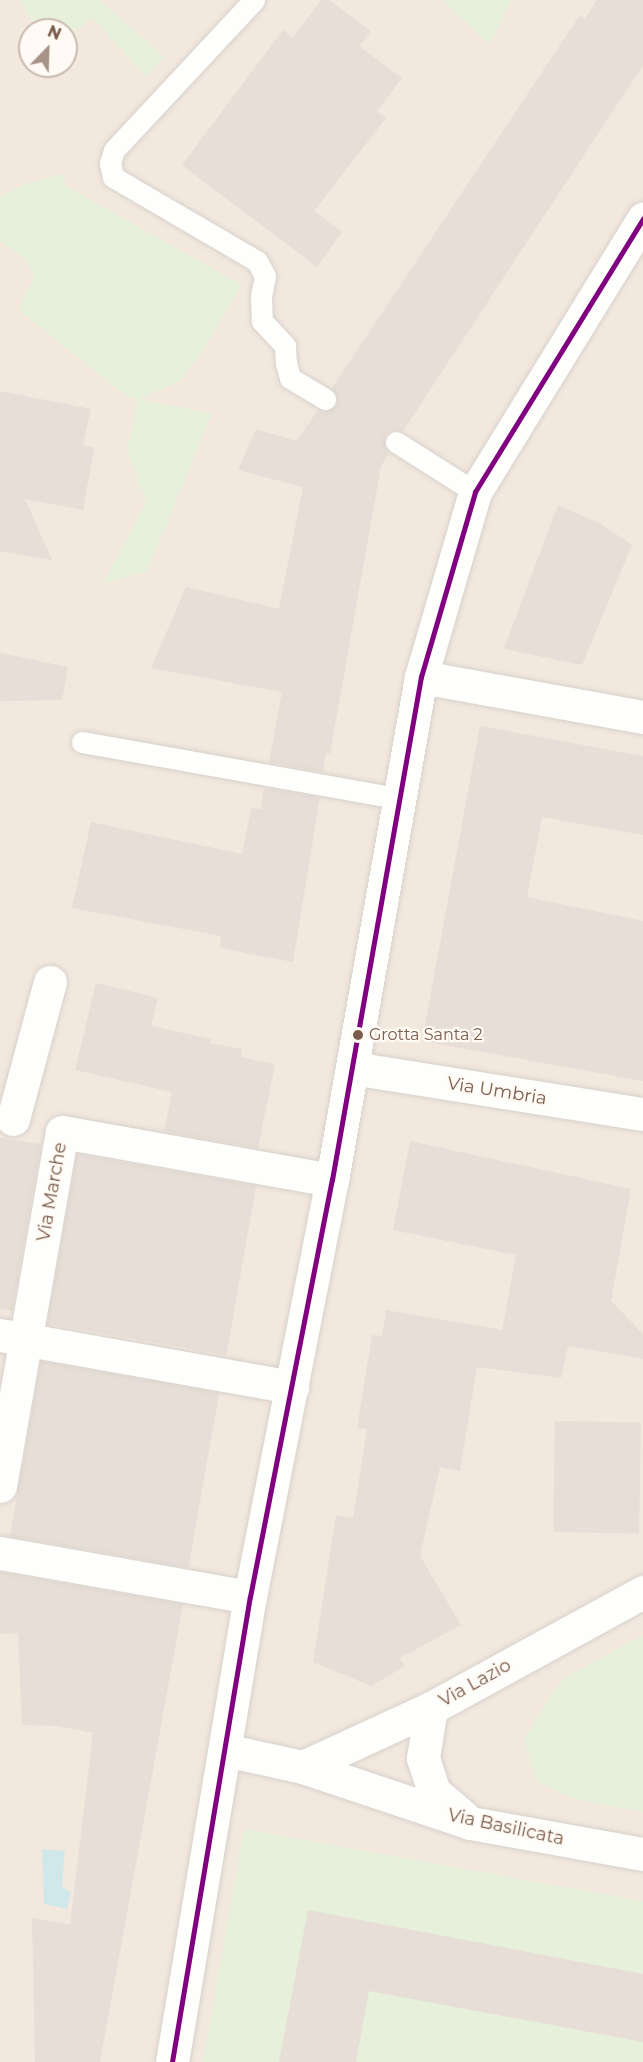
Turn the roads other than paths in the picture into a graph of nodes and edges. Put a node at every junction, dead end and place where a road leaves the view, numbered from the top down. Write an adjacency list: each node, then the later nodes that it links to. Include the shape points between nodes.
1 (254, 0): 3 (lane, via 114,150 110,163 113,177 256,261 265,276 262,321 285,346 290,378)
2 (643, 219): 5 (street)
3 (325, 399)
4 (396, 442): 5 (lane)
5 (475, 492): 6 (street)
6 (421, 677): 7 (street); 9 (street)
7 (643, 717)
8 (82, 742): 9 (lane)
9 (401, 799): 11 (street)
10 (50, 981): 13 (street)
11 (352, 1068): 12 (street, Via Umbria); 15 (street)
12 (643, 1114)
13 (6, 1117): 14 (street)
14 (62, 1132): 15 (street, Via Marche); 16 (street, Via Marche)
15 (332, 1180): 17 (street)
16 (13, 1337): 17 (street); 18 (street, Via Marche)
17 (292, 1387): 21 (street)
18 (0, 1486)
19 (0, 1553): 21 (street)
20 (643, 1592): 22 (street, Via Lazio)
21 (250, 1597): 23 (street)
22 (431, 1708): 24 (street, Via Lazio); 25 (street, via 423,1758 434,1792)
23 (225, 1750): 24 (street, Via Basilicata); 27 (street)
24 (303, 1767): 25 (street, Via Basilicata)
25 (470, 1823): 26 (street, Via Basilicata)
26 (643, 1854)
27 (172, 2062)

